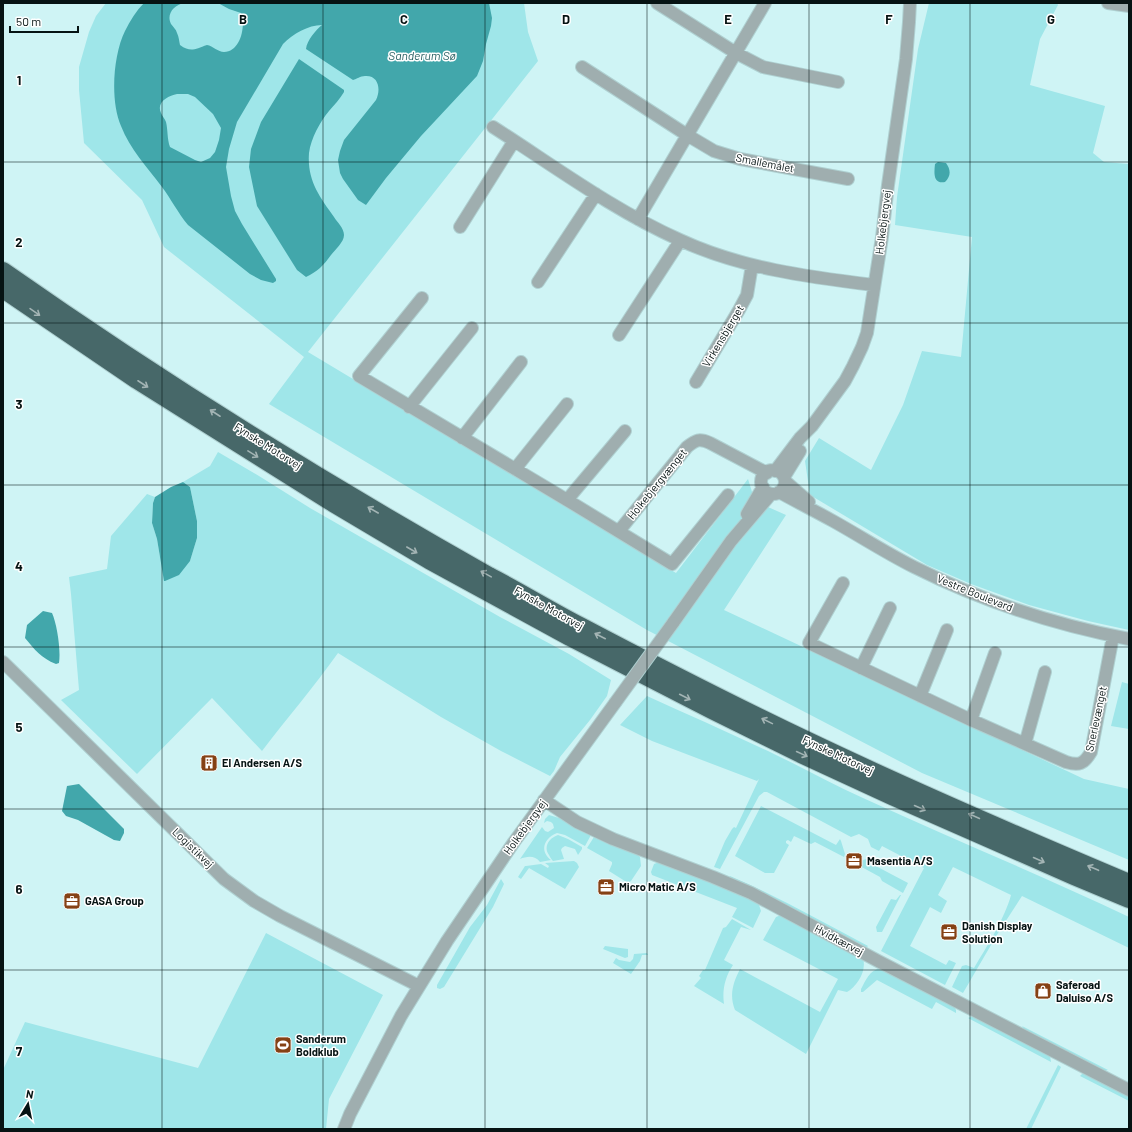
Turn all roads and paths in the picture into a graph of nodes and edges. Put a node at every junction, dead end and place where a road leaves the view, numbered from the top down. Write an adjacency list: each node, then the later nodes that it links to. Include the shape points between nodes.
1 (657, 3): 6 (street)
2 (765, 3): 6 (street)
3 (910, 3): 20 (street, Holkebjergvej, via 906,59)
4 (1108, 3): 5 (street)
5 (1129, 6)
6 (736, 53): 8 (street, via 763,67); 10 (street)
7 (582, 67): 10 (street, Smallemålet)
8 (838, 82)
9 (493, 127): 11 (street)
10 (687, 135): 12 (street, Smallemålet, via 714,151 740,159); 14 (street)
11 (514, 141): 13 (street); 15 (street)
12 (848, 179)
13 (596, 194): 14 (street); 19 (street)
14 (638, 219): 16 (street)
15 (460, 227)
16 (680, 241): 17 (street); 24 (street)
17 (752, 265): 20 (street, via 815,278); 26 (street, Virkensbjerget, via 746,295 739,310)
18 (3, 271): 49 (highway, Fynske Motorvej, one-way to 18, via 808,741 570,621 417,535 246,433)
19 (538, 282)
20 (874, 286): 32 (street, Holkebjergvej, via 862,347 845,381 812,426 806,440)
21 (3, 289): 50 (highway, Fynske Motorvej, one-way to 50, via 137,380 333,504 570,637 801,754)
22 (422, 298): 28 (street, Holkebjergvænget, via 359,376)
23 (472, 328): 28 (street)
24 (619, 335)
25 (521, 362): 30 (street)
26 (696, 382)
27 (567, 404): 31 (street)
28 (409, 407): 30 (street, Holkebjergvænget)
29 (625, 431): 34 (street)
30 (462, 438): 31 (street, Holkebjergvænget)
31 (515, 469): 34 (street, Holkebjergvænget)
32 (773, 482): 35 (street, Holkebjergvænget, via 719,449 702,440 695,440 686,447); 39 (street, Vestre Boulevard, via 915,568 1031,615); 48 (street, Holkebjergvej, bridge)
33 (728, 495): 35 (street, Holkebjergvænget, via 672,564)
34 (567, 500): 35 (street, Holkebjergvænget)
35 (619, 531)
36 (843, 583): 43 (street, Snerlevænget, via 809,643)
37 (890, 608): 43 (street)
38 (947, 630): 45 (street)
39 (1113, 636): 40 (street, Vestre Boulevard); 47 (street, Snerlevænget, via 1091,752 1087,759 1075,765)
40 (1129, 639)
41 (995, 653): 46 (street)
42 (3, 662): 51 (street, Logistikvej, via 224,879 280,916)
43 (861, 668): 45 (street, Snerlevænget)
44 (1045, 672): 47 (street)
45 (920, 696): 46 (street, Snerlevænget)
46 (971, 720): 47 (street, Snerlevænget)
47 (1025, 744)
48 (544, 800): 51 (street, Holkebjergvej, via 481,890); 52 (street, Hvidkærvej, via 577,822 751,893)
49 (1129, 883)
50 (1129, 899)
51 (419, 986): 53 (street, Holkebjergvej, via 401,1016)
52 (1129, 1090)
53 (344, 1129)

